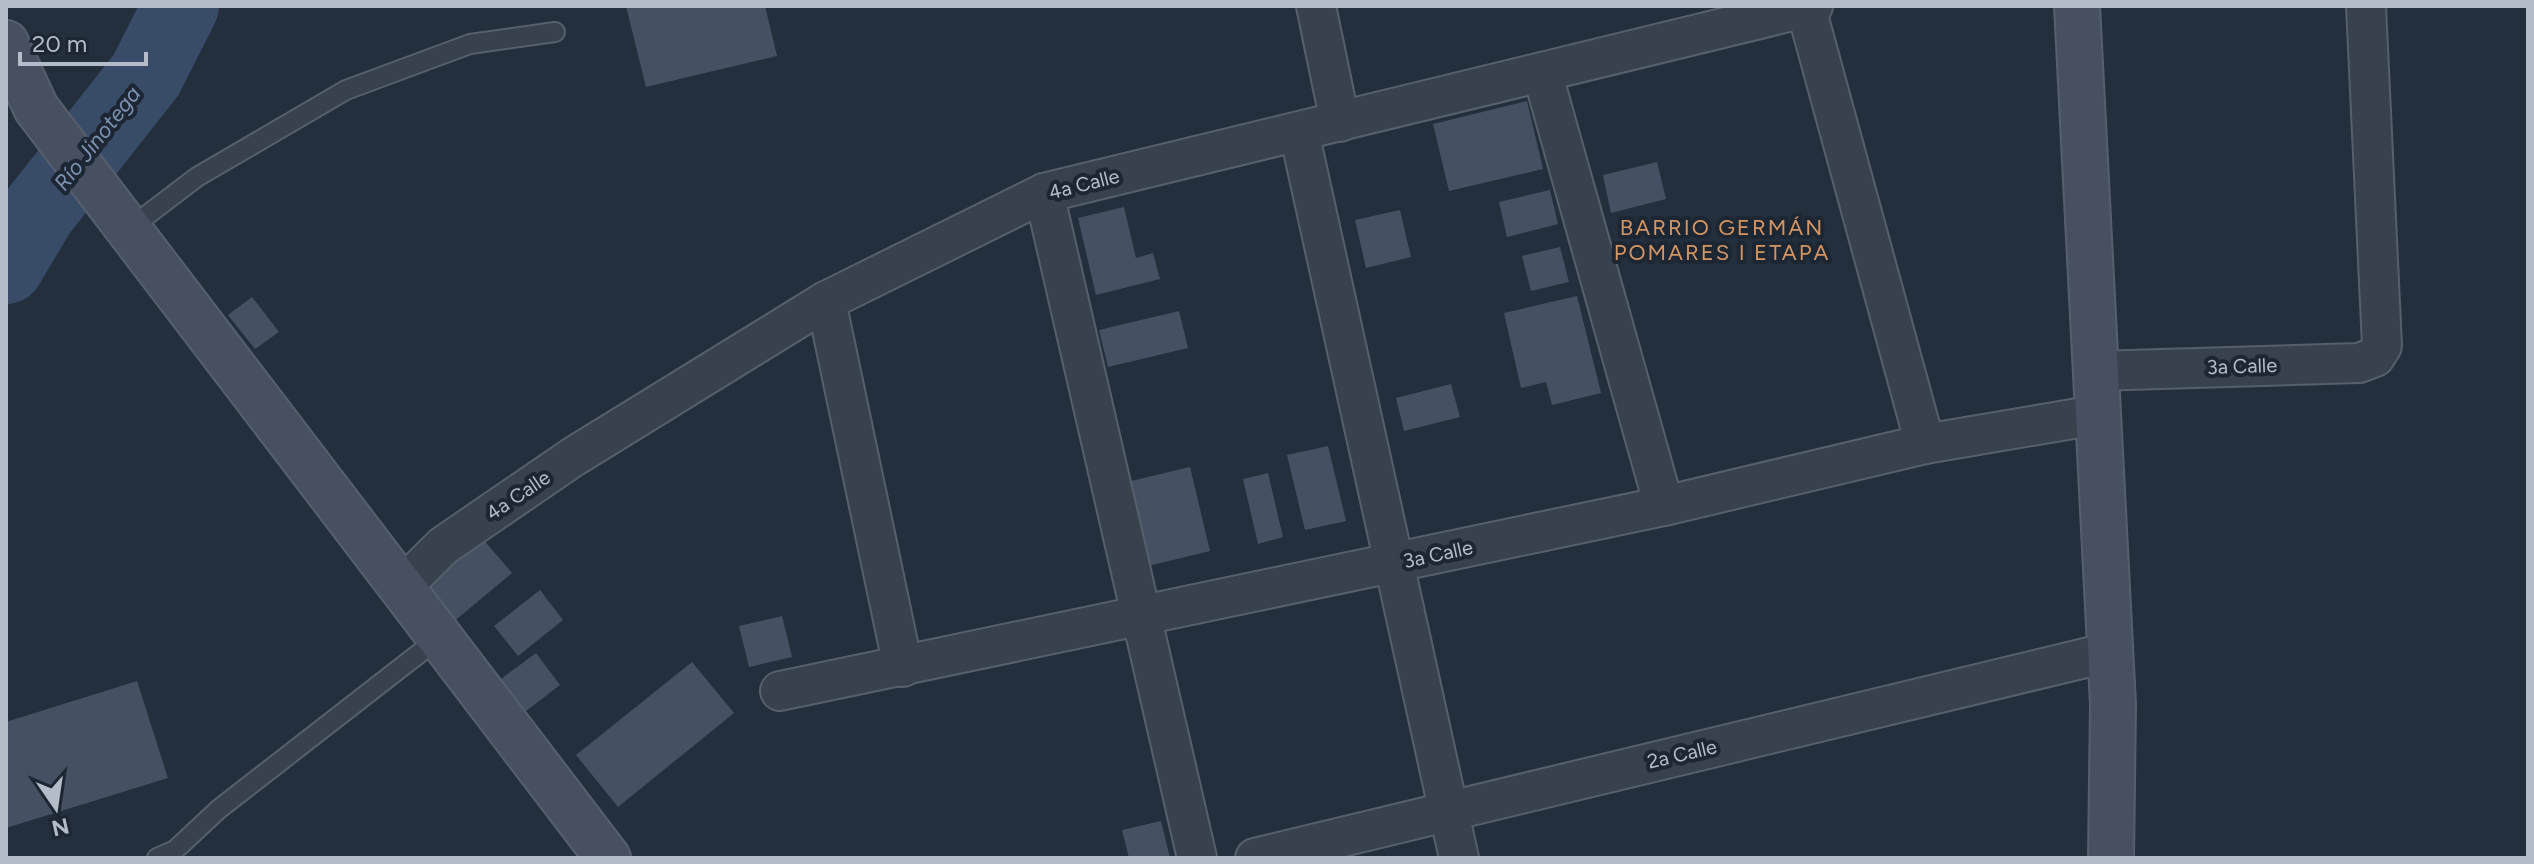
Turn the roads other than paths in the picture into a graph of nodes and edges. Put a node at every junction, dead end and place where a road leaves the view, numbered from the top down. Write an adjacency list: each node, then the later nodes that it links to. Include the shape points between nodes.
1 (1316, 6): 8 (street)
2 (2077, 6): 13 (main road)
3 (2366, 6): 13 (street, 3a Calle, via 2382,346 2375,357 2359,363)
4 (1809, 7): 7 (street, 4a Calle); 15 (street)
5 (555, 32): 11 (lane, via 470,44 346,90 197,177)
6 (6, 43): 11 (main road, via 36,108)
7 (1542, 72): 8 (street, 4a Calle); 16 (street)
8 (1340, 122): 9 (street, 4a Calle)
9 (1299, 132): 10 (street, 4a Calle); 17 (street)
10 (1044, 193): 12 (street, 4a Calle); 19 (street)
11 (120, 214): 18 (main road)
12 (826, 301): 18 (street, 4a Calle, via 573,457 443,546); 22 (street)
13 (2094, 371): 14 (main road)
14 (2096, 415): 15 (street, 3a Calle); 21 (main road)
15 (1925, 444): 16 (street, 3a Calle)
16 (1664, 506): 17 (street, 3a Calle)
17 (1396, 563): 19 (street, 3a Calle); 24 (street)
18 (401, 588): 20 (main road)
19 (1140, 615): 22 (street, 3a Calle); 27 (street)
20 (439, 638): 25 (lane, via 219,809 175,850); 26 (main road)
21 (2110, 652): 24 (street, 2a Calle); 30 (main road)
22 (903, 667): 23 (street, 3a Calle)
23 (780, 691)
24 (1448, 811): 28 (street, 2a Calle); 29 (street)
25 (157, 858)
26 (608, 858)
27 (1197, 858)
28 (1255, 858)
29 (1459, 858)
30 (2111, 858)

